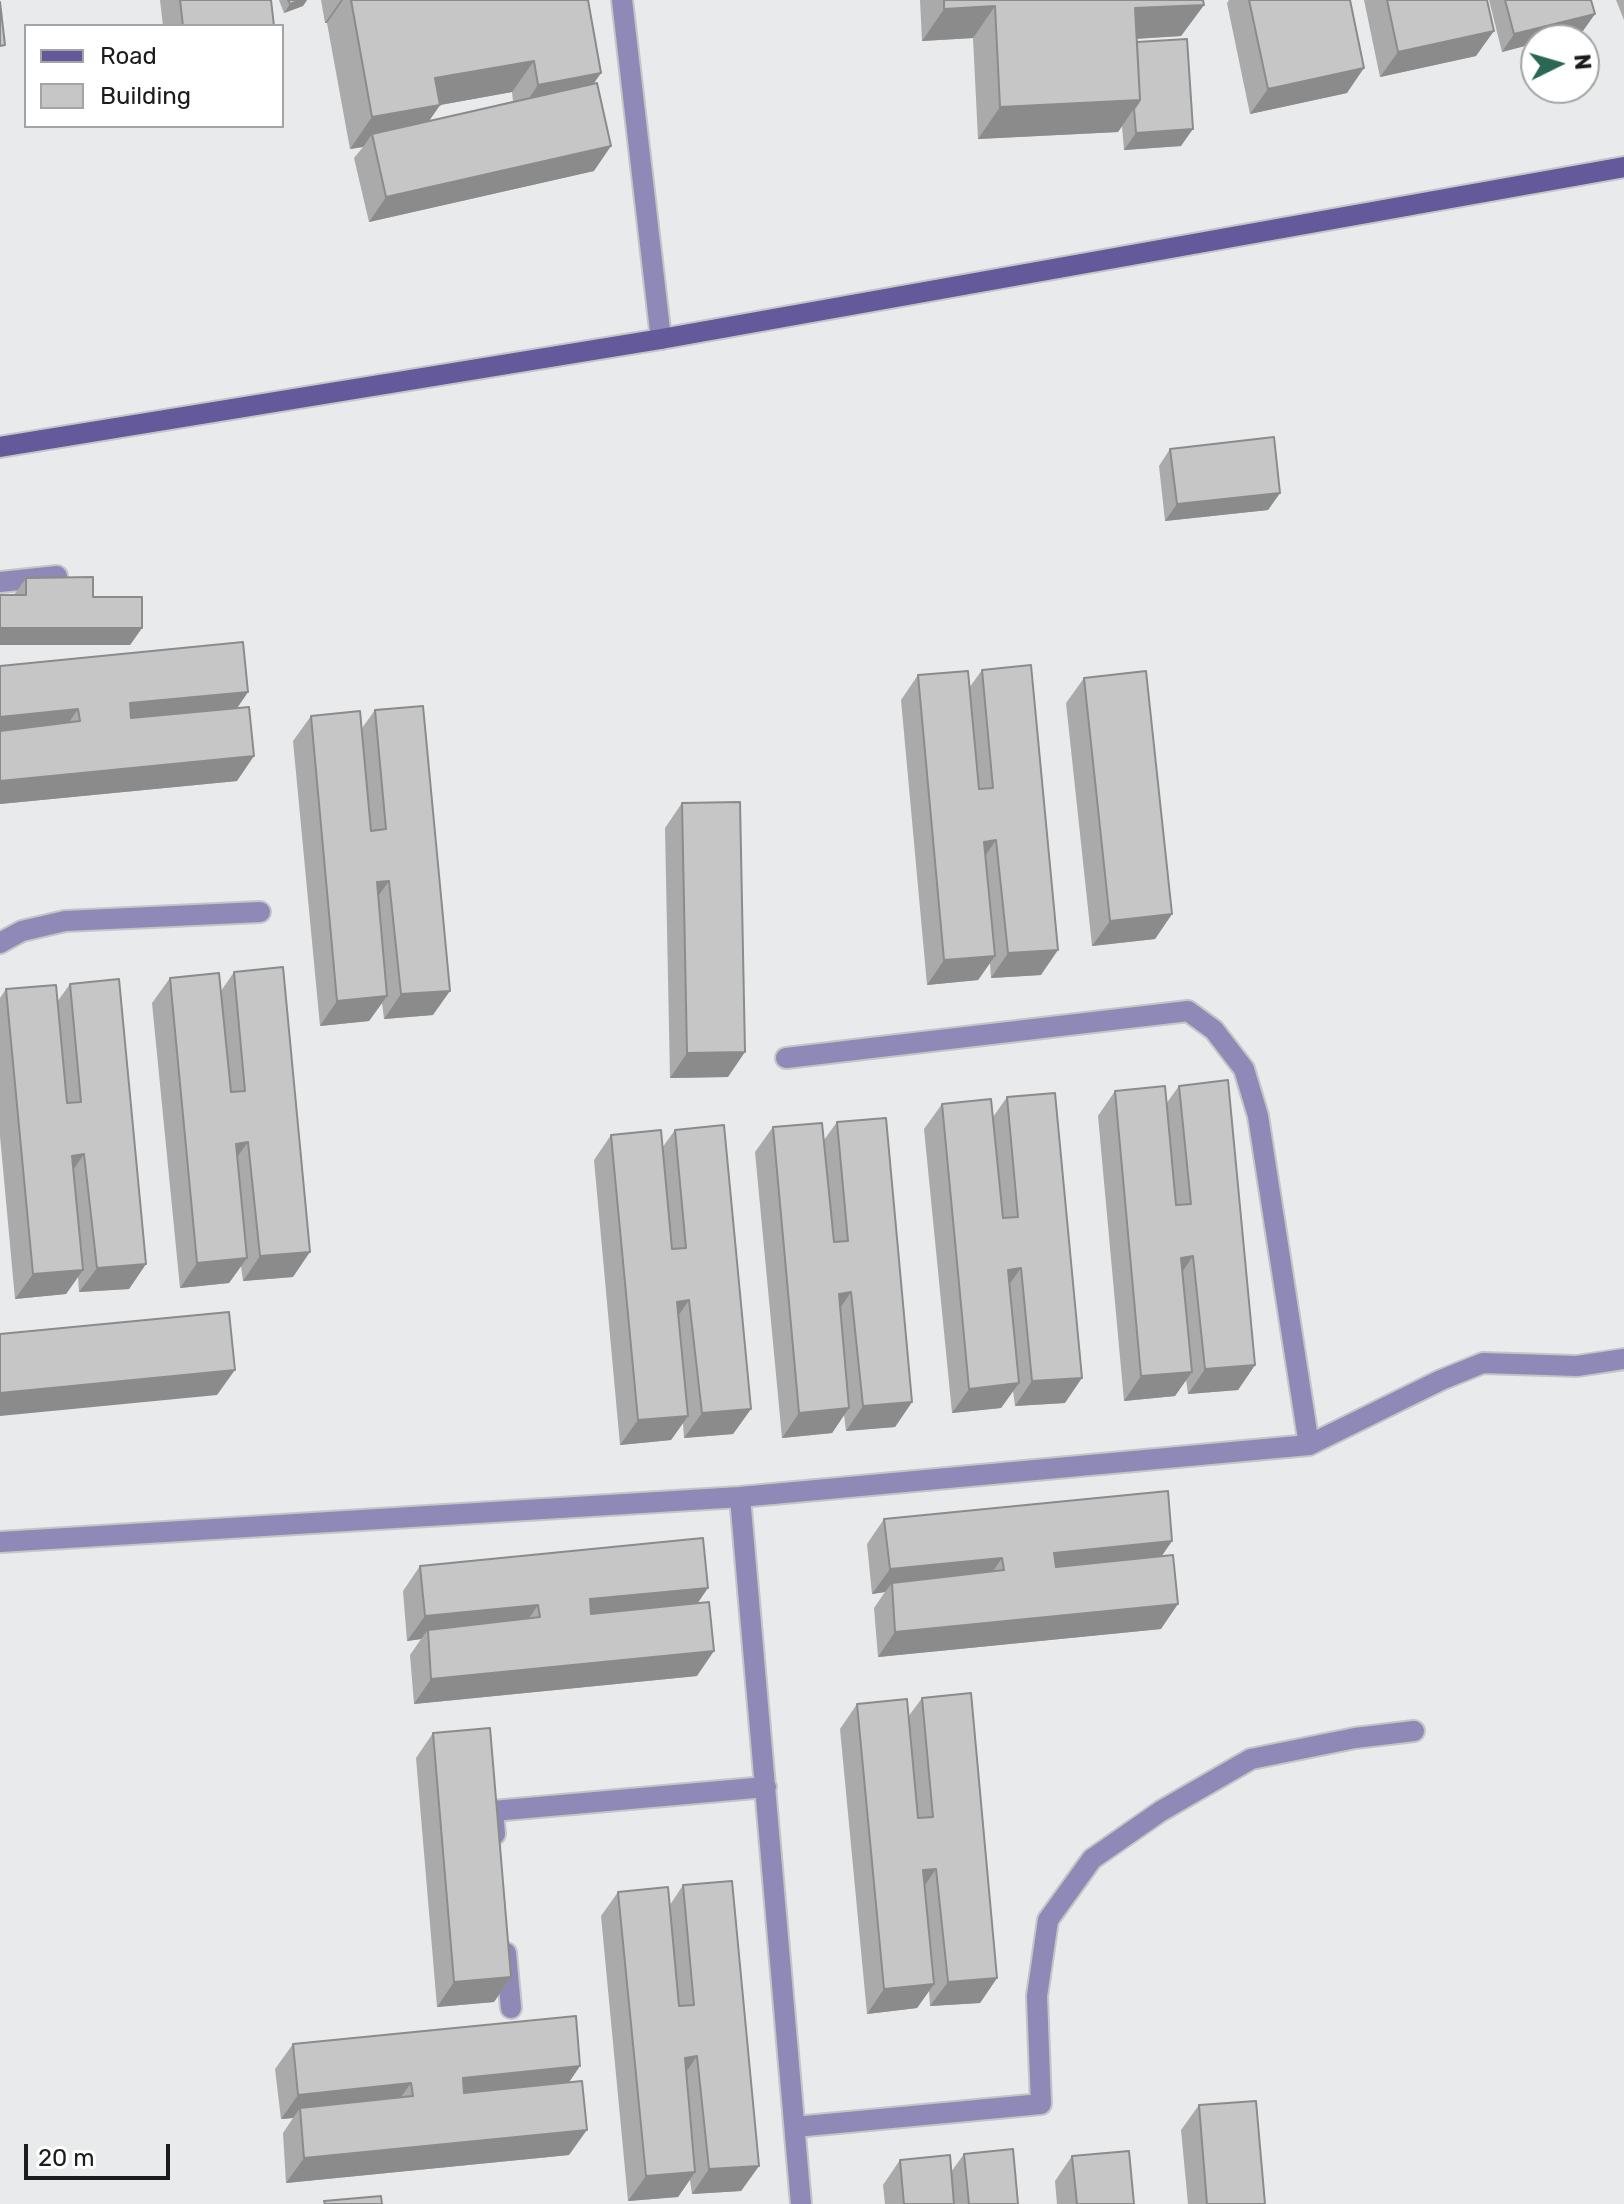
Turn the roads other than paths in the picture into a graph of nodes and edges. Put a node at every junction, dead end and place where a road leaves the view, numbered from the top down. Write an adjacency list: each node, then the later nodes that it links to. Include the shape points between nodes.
1 (622, 0): 3 (street)
2 (1624, 167): 3 (main road)
3 (661, 339): 4 (main road)
4 (0, 447)
5 (57, 576): 6 (street)
6 (0, 582)
7 (260, 912): 8 (street, via 65,921 22,931)
8 (0, 943)
9 (786, 1058): 11 (street, via 1188,1011 1214,1030 1244,1069 1258,1116)
10 (1624, 1359): 11 (street, via 1577,1366 1483,1363)
11 (1309, 1445): 12 (street)
12 (740, 1497): 13 (street); 15 (street)
13 (0, 1542)
14 (1414, 1731): 19 (street, via 1251,1759 1092,1859 1048,1920 1037,1996 1041,2104)
15 (766, 1787): 16 (street, via 493,1811); 19 (street)
16 (498, 1857)
17 (504, 1932): 18 (street)
18 (511, 2008)
19 (795, 2127): 20 (street)
20 (801, 2204)

